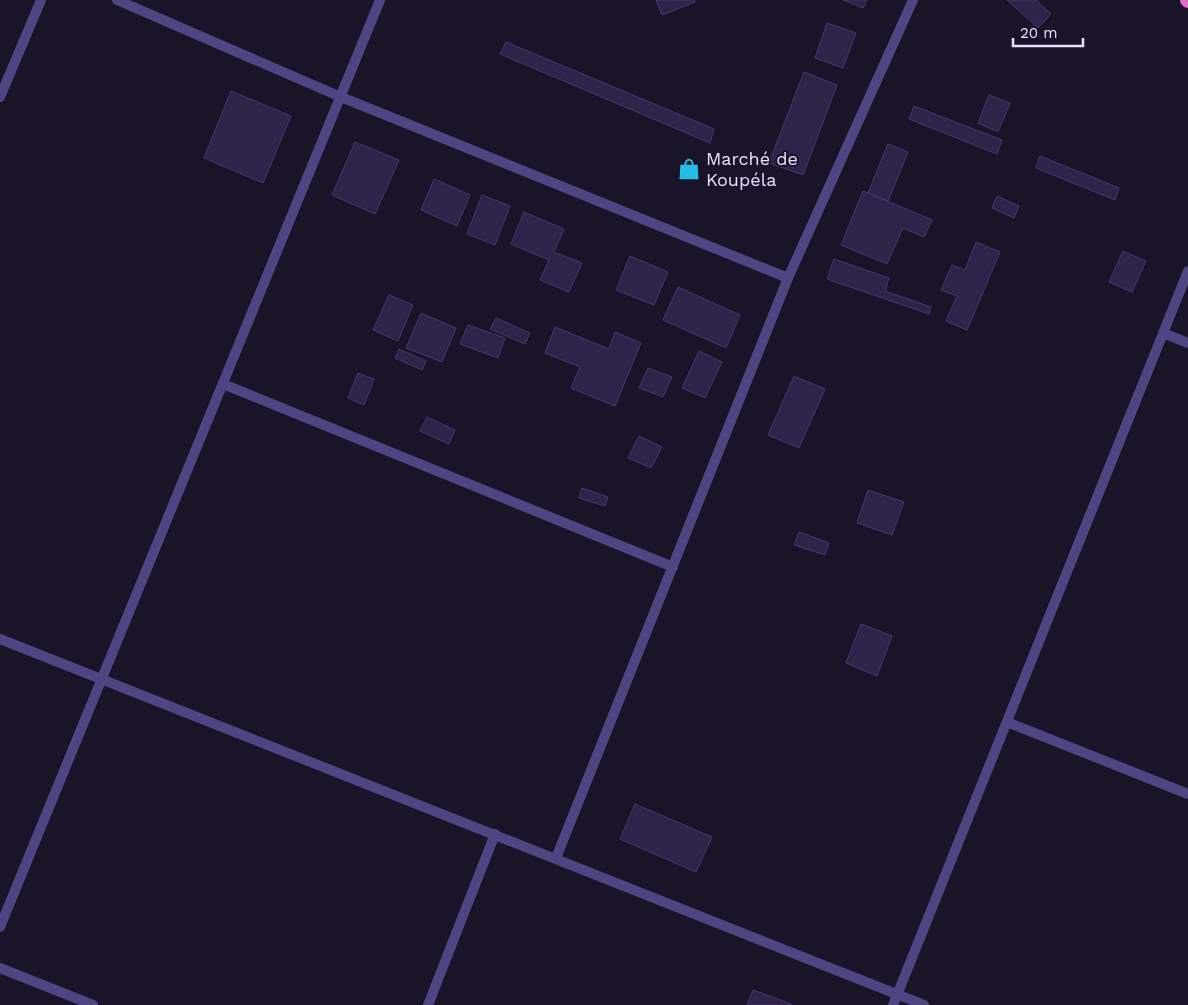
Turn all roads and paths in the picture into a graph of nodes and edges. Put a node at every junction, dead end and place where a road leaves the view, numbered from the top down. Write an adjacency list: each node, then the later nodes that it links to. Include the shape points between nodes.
1 (41, 0): 5 (street)
2 (117, 0): 6 (street)
3 (380, 0): 6 (street)
4 (913, 0): 8 (street)
5 (0, 97)
6 (341, 97): 8 (street); 11 (street)
7 (1188, 271): 9 (street)
8 (788, 278): 12 (street)
9 (1163, 333): 10 (street); 15 (street)
10 (1188, 343)
11 (223, 384): 12 (street); 14 (street)
12 (673, 566): 18 (street)
13 (0, 639): 14 (street)
14 (102, 679): 17 (street); 19 (street)
15 (1007, 722): 16 (street); 21 (street)
16 (1188, 794)
17 (495, 834): 18 (street); 23 (street)
18 (556, 858): 21 (street)
19 (0, 926)
20 (0, 968): 22 (street)
21 (897, 994): 24 (street); 25 (street)
22 (93, 1005)
23 (428, 1005)
24 (893, 1005)
25 (924, 1005)

